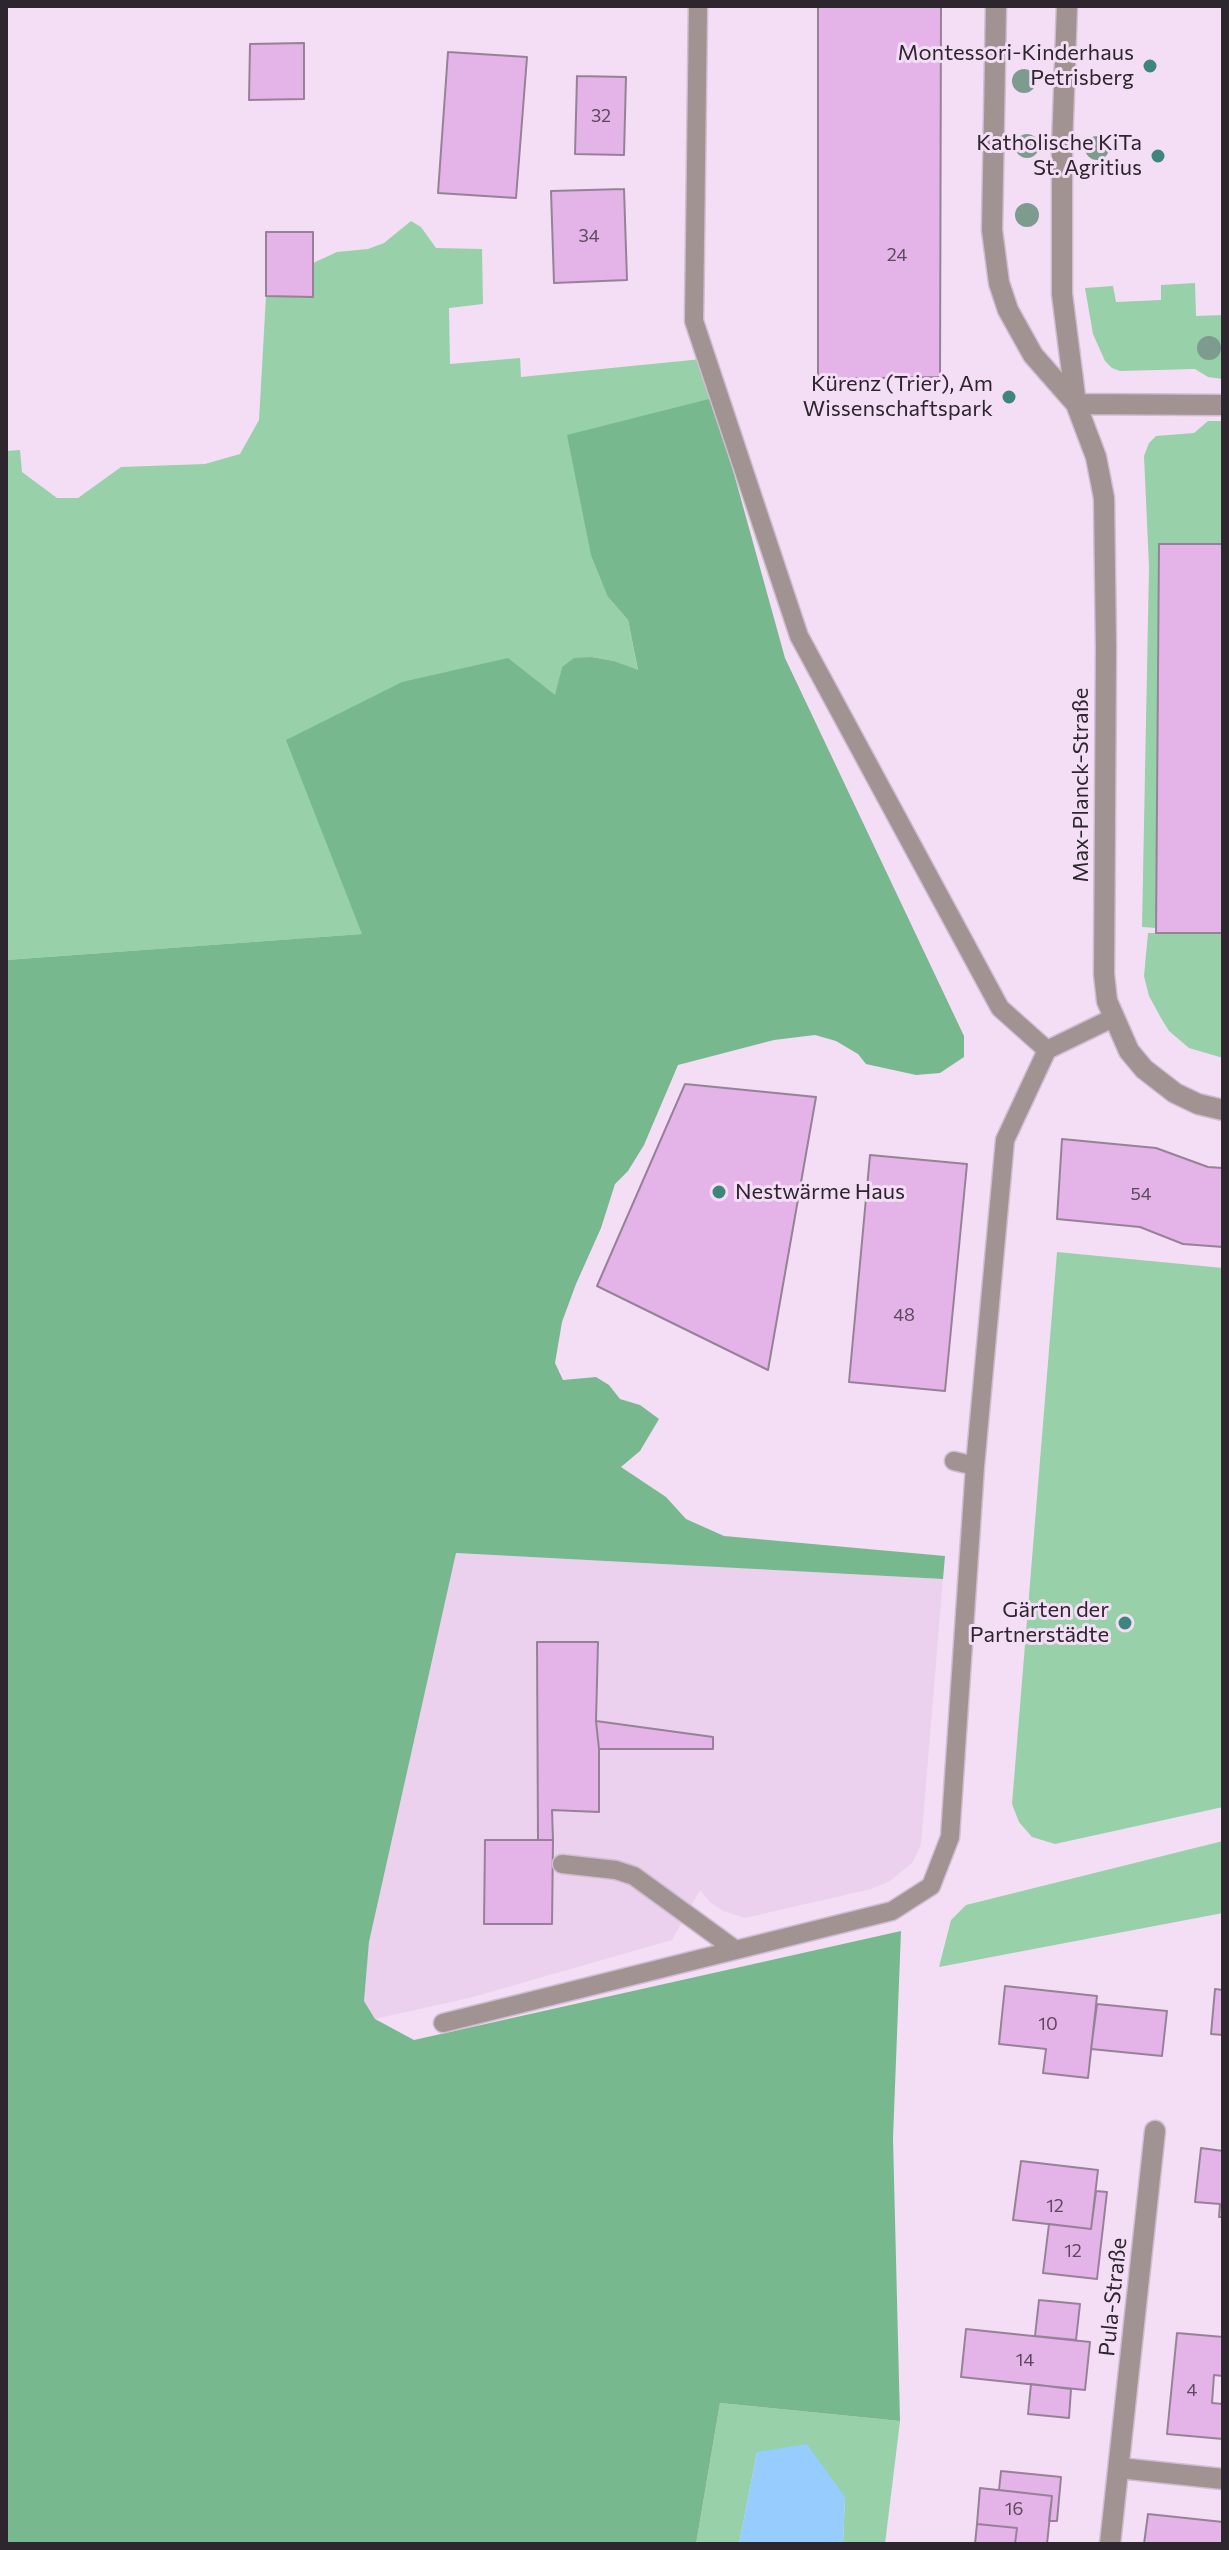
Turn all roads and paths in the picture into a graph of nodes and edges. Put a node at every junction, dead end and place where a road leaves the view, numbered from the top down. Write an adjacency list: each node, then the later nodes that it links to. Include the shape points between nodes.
1 (698, 6): 7 (lane, via 694,321 799,636 1000,1008)
2 (996, 6): 4 (street, Max-Planck-Straße, via 992,230 997,274 1018,330 1041,366)
3 (1067, 6): 4 (street, Max-Planck-Straße, via 1062,294)
4 (1076, 404): 5 (street); 6 (street, Max-Planck-Straße, via 1096,457 1104,498 1104,974)
5 (1223, 405)
6 (1113, 1018): 7 (lane); 8 (street, Max-Planck-Straße, via 1129,1051 1157,1080 1198,1104)
7 (1047, 1050): 10 (lane, via 1005,1140)
8 (1223, 1110)
9 (954, 1461): 10 (lane)
10 (975, 1466): 12 (lane, via 950,1837 931,1886 892,1911)
11 (562, 1864): 12 (lane, via 634,1876)
12 (733, 1948): 13 (lane)
13 (443, 2023)
14 (1155, 2131): 15 (street, Pula-Straße)
15 (1119, 2468): 16 (street); 17 (street, Pula-Straße)
16 (1223, 2479)
17 (1110, 2544)

